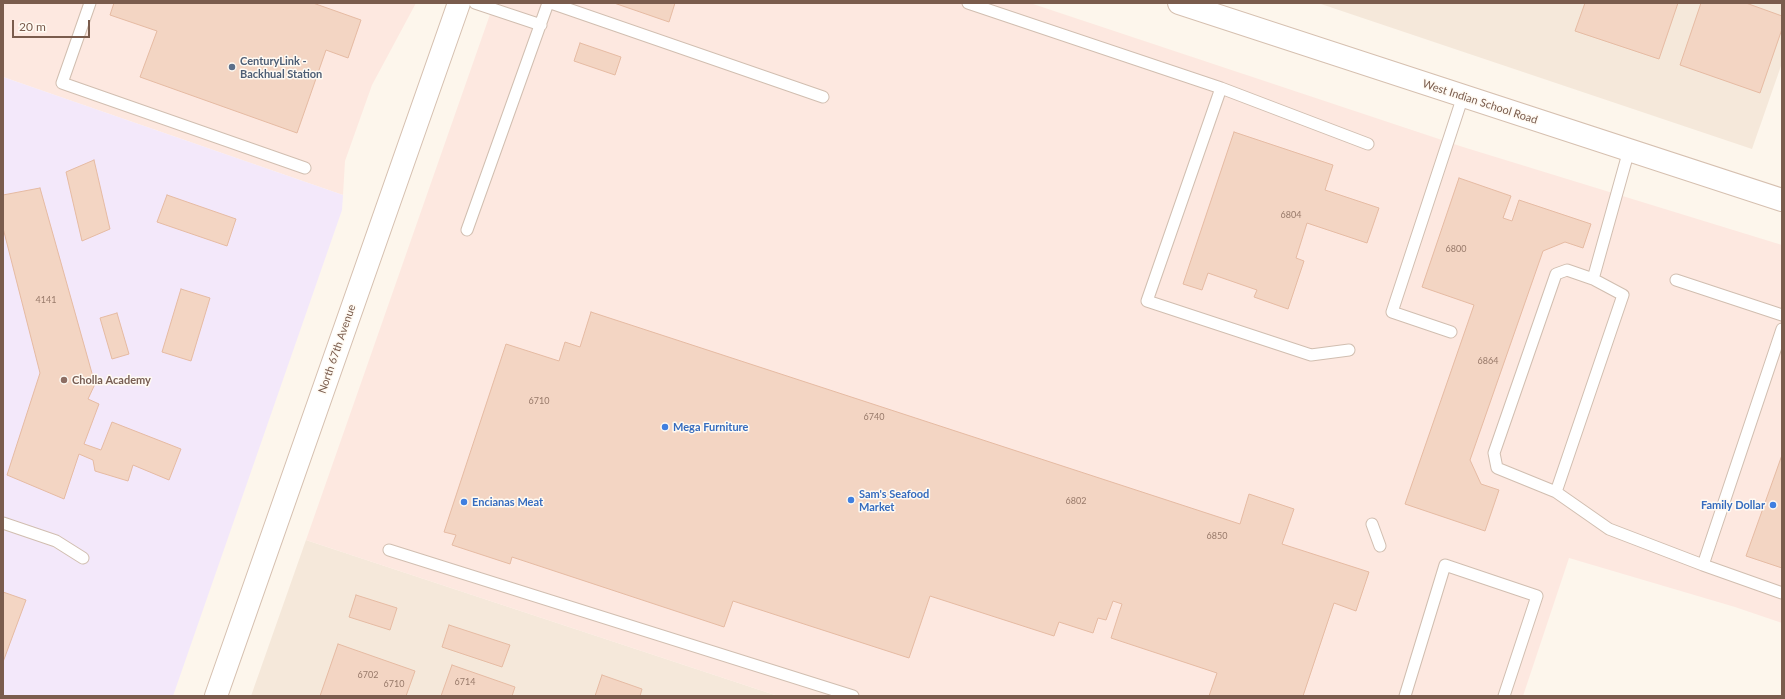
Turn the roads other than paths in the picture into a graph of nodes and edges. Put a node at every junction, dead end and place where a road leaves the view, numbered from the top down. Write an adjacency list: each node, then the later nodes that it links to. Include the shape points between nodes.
1 (90, 3): 13 (lane, via 62,83)
2 (459, 3): 30 (main road, North 67th Avenue)
3 (475, 3): 7 (lane)
4 (550, 3): 7 (lane); 10 (lane)
5 (968, 3): 8 (lane)
6 (1179, 3): 9 (main road, West Indian School Road)
7 (541, 25): 15 (lane)
8 (1221, 88): 11 (lane); 21 (lane, via 1147,301 1311,355)
9 (1463, 96): 12 (main road, West Indian School Road); 20 (lane, via 1392,312)
10 (823, 97)
11 (1368, 144)
12 (1629, 150): 14 (main road, West Indian School Road); 16 (lane)
13 (305, 168)
14 (1782, 200)
15 (467, 230)
16 (1593, 279): 22 (lane, via 1623,295); 22 (lane, via 1567,270 1556,274 1494,453 1497,468)
17 (1676, 280): 18 (lane)
18 (1782, 315)
19 (1782, 329): 28 (lane)
20 (1451, 332)
21 (1349, 350)
22 (1556, 492): 28 (lane, via 1609,529)
23 (3, 523): 27 (lane, via 56,541)
24 (1372, 524): 25 (lane)
25 (1380, 546)
26 (389, 550): 31 (lane)
27 (83, 558)
28 (1703, 565): 29 (lane)
29 (1782, 593)
30 (216, 696)
31 (853, 696)
32 (1405, 696): 33 (lane, via 1445,565 1537,596)
33 (1504, 696)

